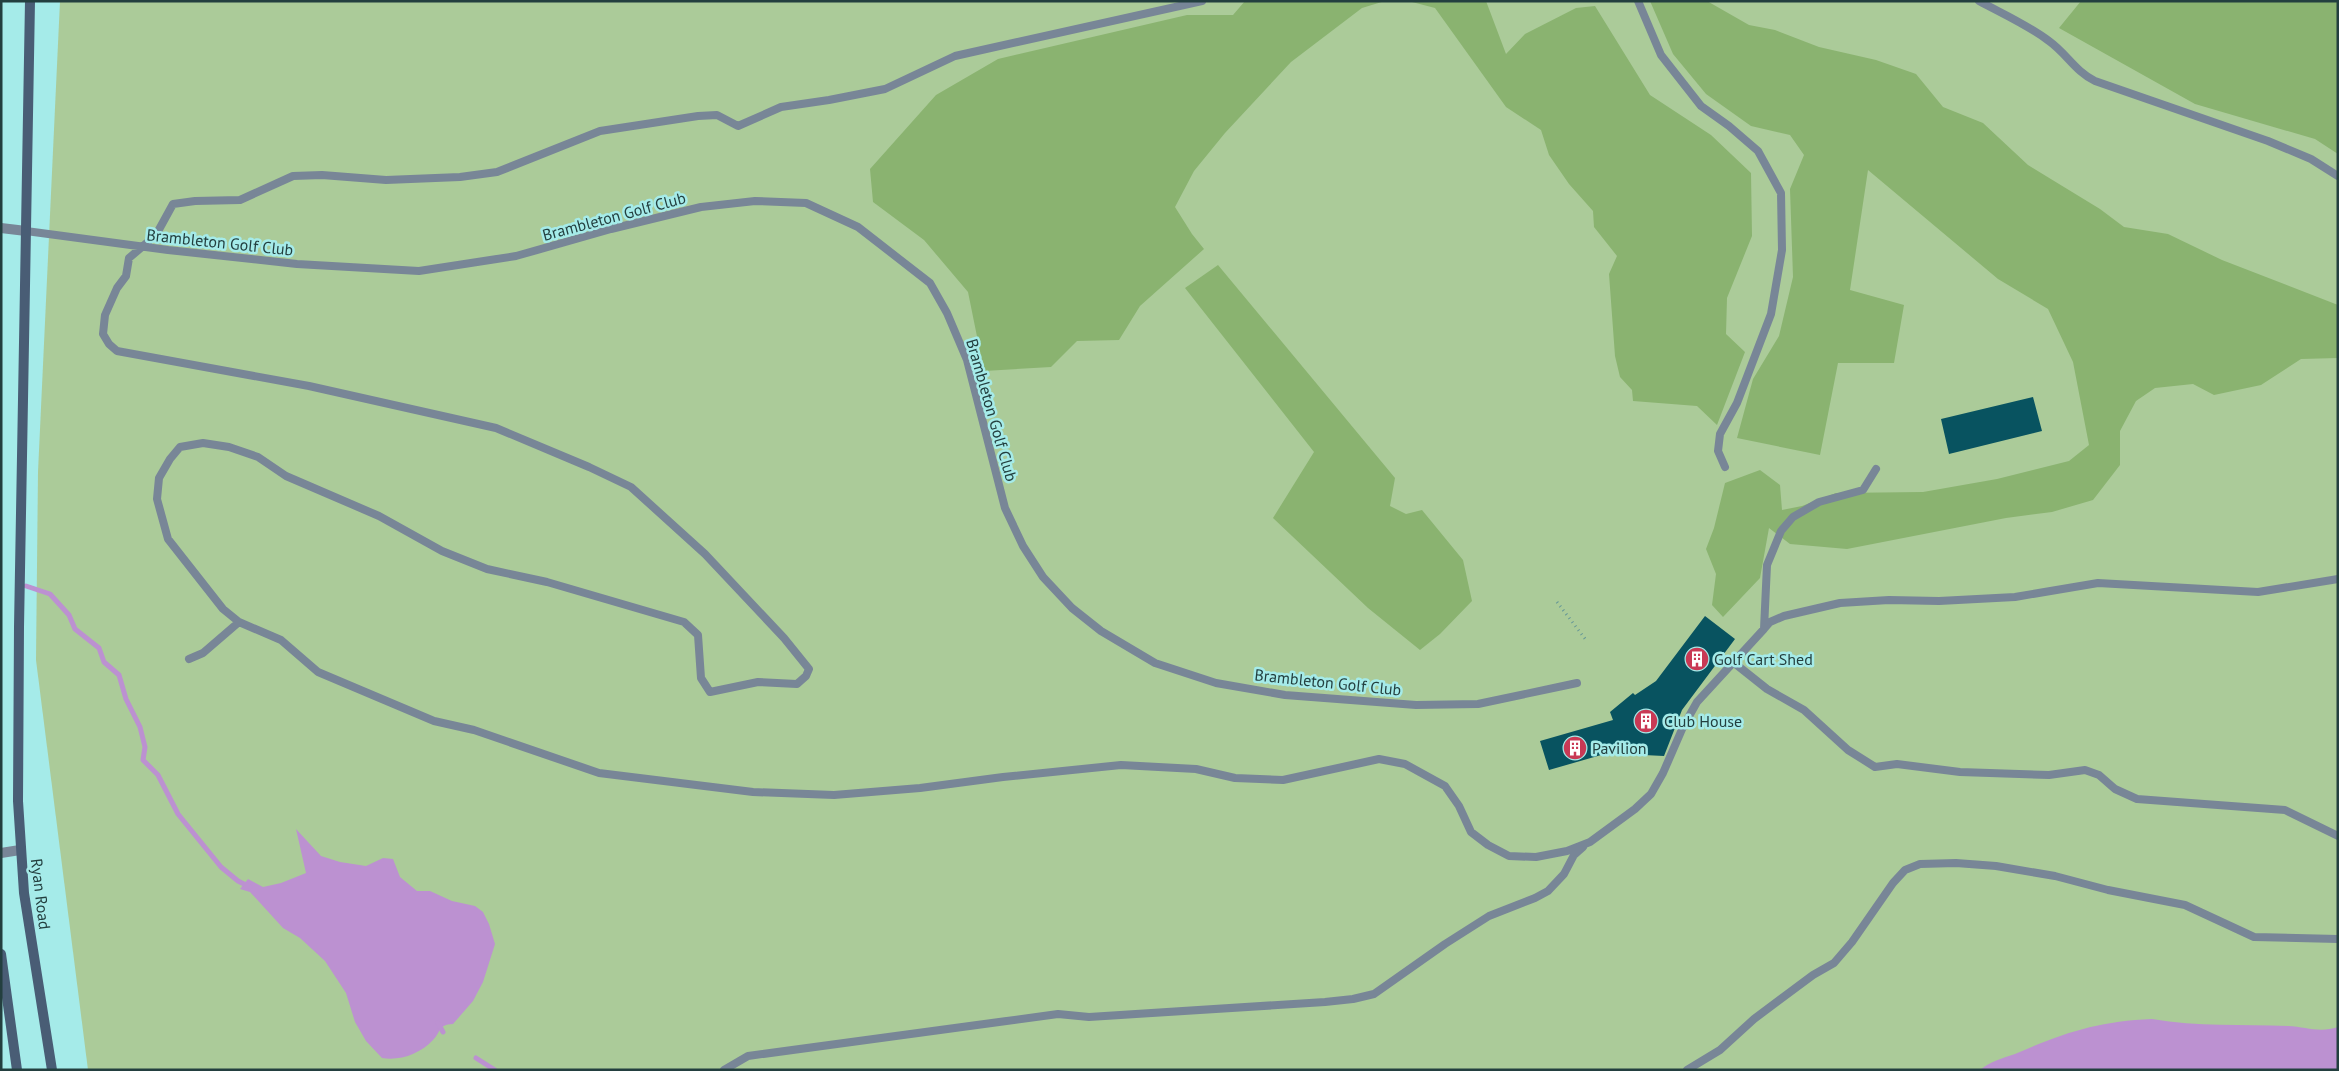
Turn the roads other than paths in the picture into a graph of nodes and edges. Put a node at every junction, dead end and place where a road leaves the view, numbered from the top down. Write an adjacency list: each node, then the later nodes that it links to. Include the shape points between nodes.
1 (30, 1): 7 (main road, Ryan Road)
2 (1202, 1): 8 (lane, via 955,56 885,88 781,107 738,126 717,115 600,131 497,172 460,177 386,180 293,176 240,200 174,204 156,235)
3 (1638, 1): 9 (lane, via 1661,55 1701,106 1758,151 1781,193 1782,250 1771,314 1737,403 1720,434 1718,451)
4 (1979, 1): 5 (lane, via 2050,42 2071,60 2081,74 2095,81 2268,141 2311,159)
5 (2338, 176)
6 (1, 228): 7 (street)
7 (26, 231): 8 (lane, Brambleton Golf Club); 19 (main road, Ryan Road, via 19,627)
8 (142, 247): 12 (lane, via 129,258 126,276 105,315 104,334 117,351 309,386 496,428 589,467 631,487 705,554 809,669 797,684 758,682 710,692 701,678 698,635 684,622 547,582 488,570 442,551 379,516 286,476 258,457 229,447 203,443 180,447 159,478 157,499 168,539 223,609); 16 (lane, Brambleton Golf Club, via 297,264 419,271 516,256 701,207 754,201 806,203 858,227 930,283 967,360 1005,508 1023,546 1043,577 1072,608 1101,631 1155,663 1216,682 1285,695 1416,705 1478,704)
9 (1725, 467)
10 (1876, 469): 13 (lane, via 1863,490 1819,502 1793,517 1781,531 1767,565)
11 (2338, 579): 13 (lane, via 2258,592 2098,583 2015,597 1840,603 1784,616 1770,622)
12 (240, 622): 14 (lane, via 203,653); 18 (lane, via 281,640 318,672 389,702 434,720 599,772 753,792 834,795 1121,765 1196,769 1236,778 1283,780 1379,759 1405,764 1445,786 1471,832 1510,856 1536,857 1567,851)
13 (1764, 629): 15 (lane)
14 (189, 659)
15 (1733, 662): 17 (lane, via 1767,689 1804,710 1848,750 1875,767 1897,764 1960,772 2049,776 2085,770 2137,799 2285,810); 18 (lane, via 1697,702 1651,794)
16 (1577, 683)
17 (2338, 836)
18 (1590, 842): 25 (lane, via 1574,855 1564,874 1548,891 1489,916 1374,994 1325,1002 1012,1019 748,1056)
19 (20, 850): 20 (street); 24 (main road, Ryan Road)
20 (1, 853)
21 (2338, 939): 26 (lane, via 2254,937 2184,905 2055,876 1996,866 1920,864 1905,870 1893,883 1834,963 1754,1018 1720,1050)
22 (1, 954): 23 (main road)
23 (17, 1070)
24 (52, 1070)
25 (724, 1070)
26 (1687, 1070)

